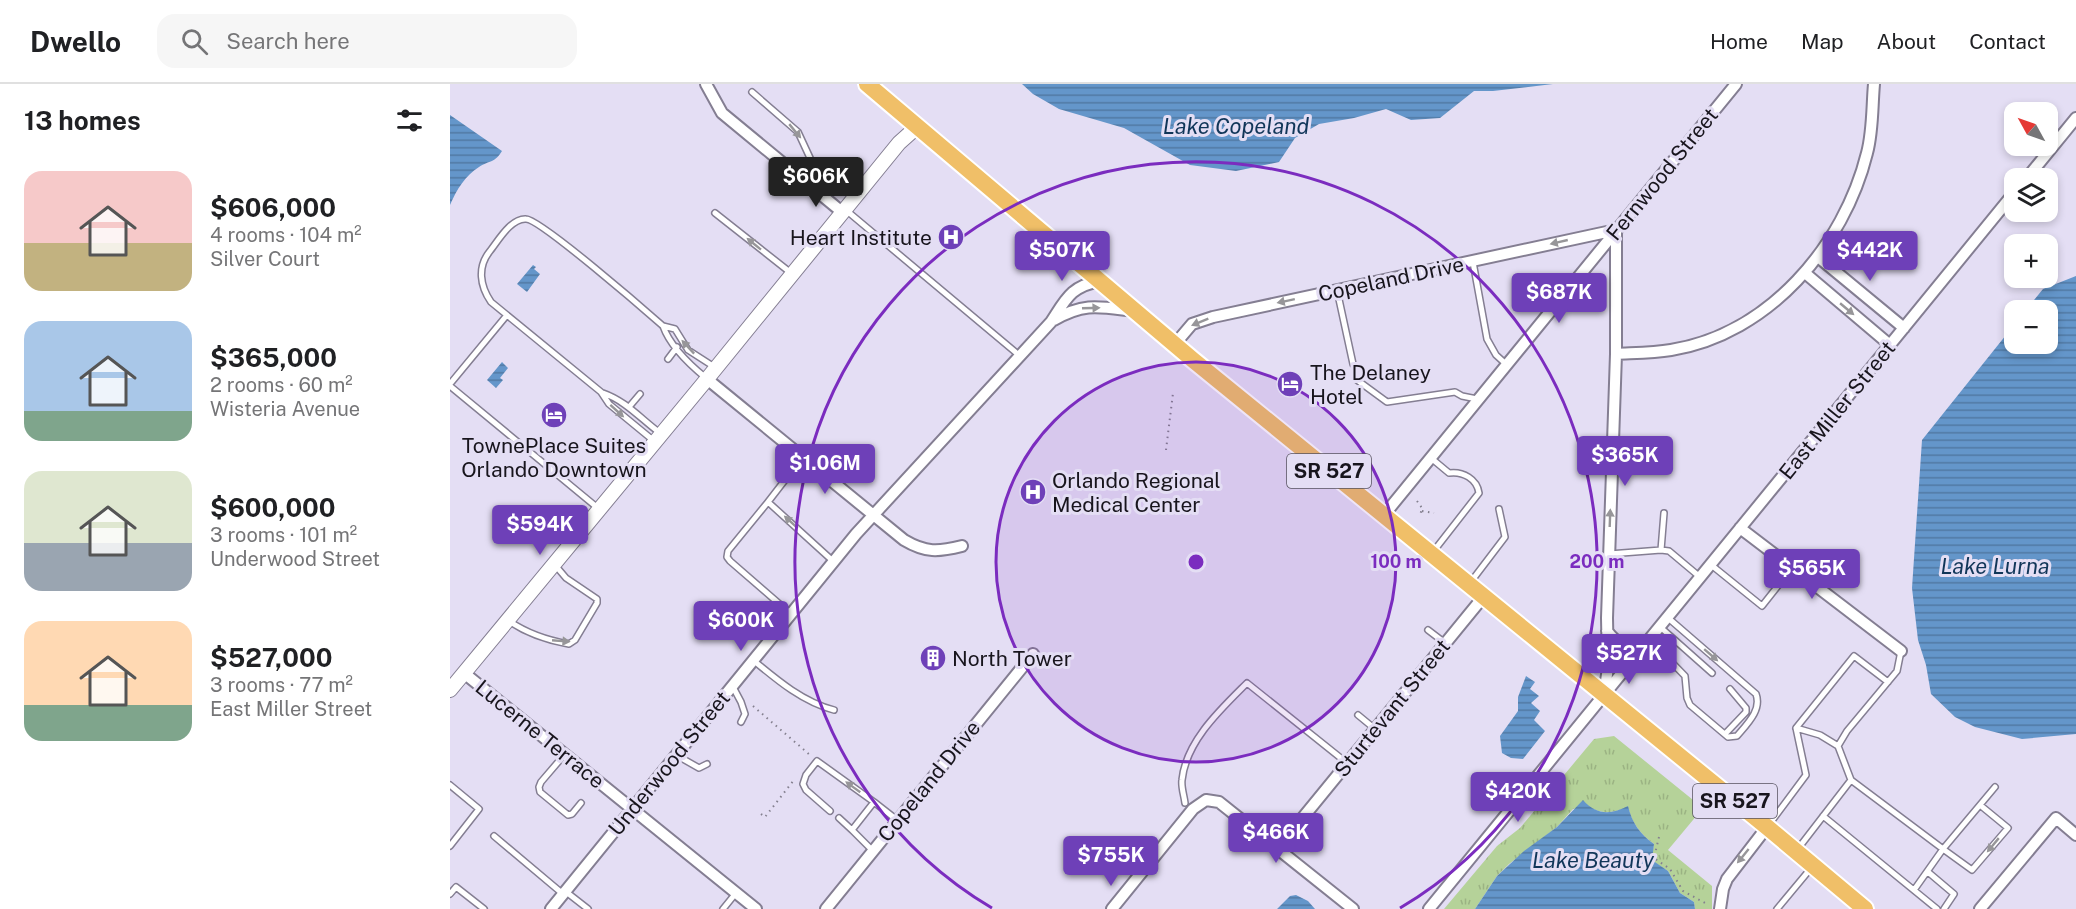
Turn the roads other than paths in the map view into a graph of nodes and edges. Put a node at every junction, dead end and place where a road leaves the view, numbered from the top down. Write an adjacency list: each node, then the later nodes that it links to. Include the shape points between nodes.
1 (705, 84): 9 (street, via 722,113)
2 (867, 84): 7 (main road, SR 527)
3 (1736, 84): 13 (street, Fernwood Street)
4 (1874, 84): 14 (street, via 1868,151 1853,196)
5 (752, 92): 9 (lane, one-way to 9, via 798,132 818,173)
6 (2076, 118): 8 (street)
7 (918, 126): 11 (street, via 899,143); 18 (main road, SR 527)
8 (2034, 168)
9 (807, 183): 11 (street)
10 (2004, 205): 24 (street, East Miller Street)
11 (844, 211): 17 (street); 29 (lane)
12 (716, 213): 17 (lane, one-way to 12)
13 (1616, 230): 15 (street, Copeland Drive, one-way to 15); 28 (street); 32 (street, Fernwood Street)
14 (1818, 257): 16 (street); 24 (street)
15 (1473, 262): 19 (street, Copeland Drive); 32 (lane, via 1486,339)
16 (1805, 273): 26 (street, one-way to 26); 28 (street, via 1762,310 1731,330 1671,350)
17 (792, 274): 33 (street)
18 (1100, 281): 20 (main road, SR 527); 22 (street, Underwood Street, via 1084,284 1070,293)
19 (1337, 290): 25 (street, Copeland Drive, one-way to 25, via 1203,320 1192,324); 31 (lane)
20 (1134, 311): 22 (street, Underwood Street, one-way to 20, via 1086,307); 25 (main road, SR 527)
21 (507, 315): 23 (lane, via 484,292 481,268 509,227 526,219 560,240); 35 (lane); 36 (lane)
22 (1051, 322): 29 (street, Underwood Street)
23 (663, 326): 27 (lane); 33 (lane, one-way to 23, via 688,350 675,329)
24 (1904, 328): 26 (street, East Miller Street)
25 (1175, 345): 47 (main road, SR 527)
26 (1890, 345): 49 (street, East Miller Street)
27 (677, 347): 30 (lane); 33 (lane, via 684,360)
28 (1616, 354): 53 (street, one-way to 28)
29 (1020, 356): 48 (street, Underwood Street)
30 (668, 359)
31 (1353, 364)
32 (1506, 365): 38 (street, Fernwood Street)
33 (712, 374): 40 (street); 41 (street)
34 (1357, 380): 38 (lane, via 1387,402 1455,392)
35 (450, 385): 44 (lane)
36 (601, 392): 39 (lane); 40 (lane, one-way to 40, via 609,404)
37 (640, 394): 39 (lane)
38 (1479, 400): 42 (street, Fernwood Street)
39 (629, 407): 40 (lane)
40 (658, 438): 44 (street)
41 (802, 458): 43 (lane); 48 (street)
42 (1431, 458): 47 (street, Fernwood Street); 52 (lane, via 1449,473 1465,475 1475,483 1479,494)
43 (768, 502): 54 (lane, one-way to 43); 61 (lane, via 728,550 727,557)
44 (599, 509): 55 (street)
45 (1499, 509): 59 (lane, via 1505,537)
46 (1664, 513): 51 (lane)
47 (1384, 515): 52 (main road, SR 527)
48 (874, 516): 50 (street, via 904,540 927,550); 54 (street, Underwood Street)
49 (1740, 528): 56 (street, East Miller Street); 57 (street)
50 (962, 546)
51 (1661, 550): 53 (lane); 58 (lane, via 1669,551)
52 (1432, 554): 59 (main road, SR 527)
53 (1609, 554): 66 (street)
54 (834, 562): 61 (street, Underwood Street)
55 (554, 564): 63 (street); 63 (lane, one-way to 55, via 544,639 569,644 575,640 597,599 566,578)
56 (1710, 564): 57 (lane, via 1762,606); 58 (street, East Miller Street)
57 (1792, 568): 69 (street)
58 (1700, 578): 62 (street, East Miller Street)
59 (1468, 584): 60 (main road, SR 527)
60 (1484, 596): 68 (street, Sturtevant Street); 78 (main road, SR 527)
61 (791, 614): 71 (street, Underwood Street)
62 (1667, 617): 64 (street, East Miller Street); 84 (lane, one-way to 84, via 1756,694 1756,709 1747,724 1734,738)
63 (508, 620): 72 (street)
64 (1659, 626): 67 (street, East Miller Street); 73 (lane)
65 (1428, 630): 68 (lane)
66 (1607, 631): 67 (street, via 1625,647); 78 (street)
67 (1646, 642): 78 (street); 84 (lane, via 1685,676 1690,705)
68 (1445, 643): 83 (street, Sturtevant Street)
69 (1901, 651): 74 (lane, via 1897,671)
70 (1033, 654): 101 (street, Copeland Drive)
71 (753, 660): 75 (street, Underwood Street); 79 (lane, via 804,697)
72 (464, 673): 77 (street); 86 (street, Lucerne Terrace)
73 (1712, 673)
74 (1888, 682): 82 (lane, via 1854,656); 85 (lane)
75 (732, 686): 81 (lane, via 745,714); 87 (street, Underwood Street)
76 (1730, 689): 84 (lane, via 1746,712)
77 (450, 690)
78 (1604, 694): 102 (main road, SR 527); 126 (street)
79 (834, 710)
80 (1358, 715): 83 (lane)
81 (741, 722)
82 (1796, 728): 85 (lane); 102 (lane, via 1806,775)
83 (1375, 729): 88 (street, Sturtevant Street)
84 (1725, 734)
85 (1839, 746): 90 (lane)
86 (565, 754): 95 (lane, via 541,782 540,792 568,815); 97 (street, Lucerne Terrace)
87 (676, 755): 89 (lane, via 699,768); 97 (street, Underwood Street)
88 (1347, 763): 94 (lane, via 1247,683 1220,710 1195,744 1181,783); 107 (street, Sturtevant Street)
89 (706, 764)
90 (1851, 780): 99 (lane); 108 (lane)
91 (450, 785): 106 (lane, via 479,809)
92 (1995, 787): 96 (lane)
93 (874, 802): 98 (lane, one-way to 98, via 817,761 803,784); 101 (lane); 103 (lane)
94 (1185, 803)
95 (581, 804)
96 (1980, 805): 108 (lane); 108 (lane, one-way to 108, via 2008,828 1972,870)
97 (631, 809): 114 (street, Underwood Street); 115 (street, Lucerne Terrace)
98 (830, 811)
99 (1823, 816): 110 (lane); 113 (lane)
100 (839, 818): 103 (lane)
101 (897, 820): 109 (street, Copeland Drive)
102 (1767, 827): 110 (main road, SR 527); 127 (street, one-way to 127, via 1727,879)
103 (852, 830): 109 (lane)
104 (2074, 830): 131 (street, via 2056,818)
105 (495, 836): 114 (lane)
106 (450, 846)
107 (1278, 848): 124 (street, via 1219,802 1206,800 1193,809); 125 (street)
108 (1943, 849): 112 (lane)
109 (872, 850): 123 (street, Copeland Drive)
110 (1796, 851): 111 (main road, SR 527)
111 (1813, 866): 117 (main road, SR 527); 128 (lane)
112 (1928, 872): 113 (lane); 130 (lane, via 1954,894)
113 (1914, 890): 129 (lane)
114 (564, 892): 119 (street, Underwood Street); 120 (lane)
115 (736, 893): 121 (lane); 122 (street, Lucerne Terrace)
116 (450, 894): 118 (lane, via 456,887)
117 (1860, 908)
118 (484, 909)
119 (551, 909)
120 (588, 909)
121 (723, 909)
122 (756, 909)
123 (826, 909)
124 (1112, 909)
125 (1353, 909)
126 (1429, 909)
127 (1720, 909)
128 (1777, 909)
129 (1937, 909)
130 (1944, 909)
131 (1980, 909)

